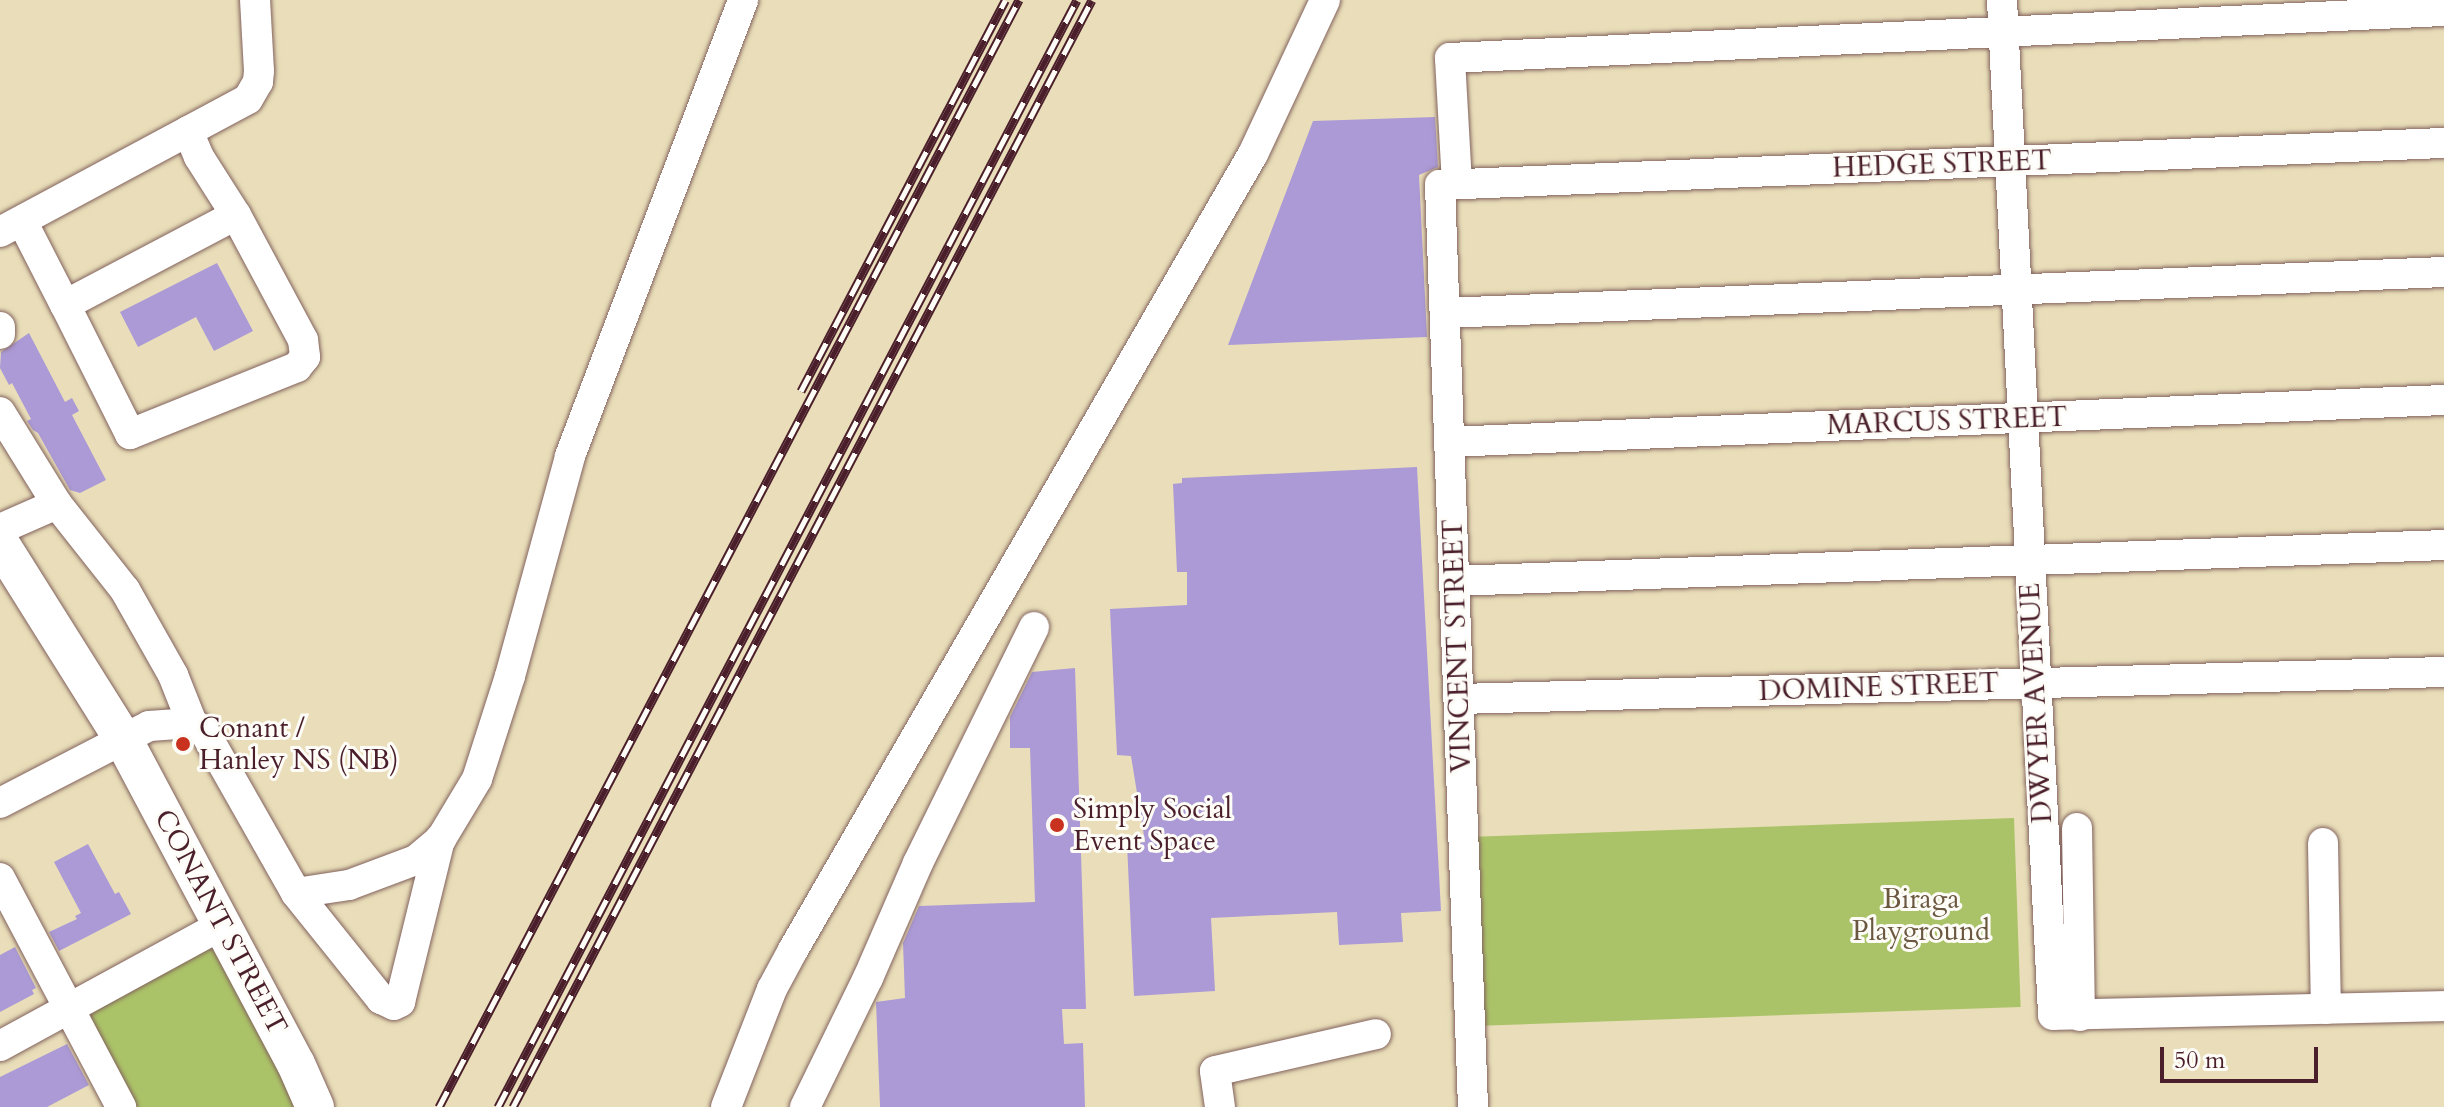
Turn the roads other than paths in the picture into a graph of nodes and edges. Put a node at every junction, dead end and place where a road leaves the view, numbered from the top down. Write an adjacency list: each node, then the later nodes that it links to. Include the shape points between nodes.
1 (255, 0): 7 (street, via 255,88 248,99)
2 (743, 0): 40 (street, via 570,456 477,779 441,839 416,860 349,885)
3 (1325, 0): 51 (street, via 1253,154 793,950 772,989)
4 (2002, 0): 6 (street, DWYER AVENUE)
5 (2444, 11): 6 (street)
6 (2003, 32): 9 (street, DWYER AVENUE); 10 (street, VINCENT STREET, via 1450,58)
7 (188, 131): 11 (street); 12 (street)
8 (2444, 143): 9 (street, HEDGE STREET)
9 (2010, 161): 10 (street, HEDGE STREET); 14 (street, DWYER AVENUE)
10 (1448, 185): 16 (street, VINCENT STREET)
11 (236, 215): 15 (street); 15 (street, via 303,340 305,357 297,367 130,434)
12 (11, 226): 15 (street)
13 (2444, 272): 14 (street)
14 (2016, 290): 16 (street); 21 (street, DWYER AVENUE)
15 (65, 305)
16 (1445, 313): 22 (street, VINCENT STREET)
17 (0, 327): 18 (street)
18 (0, 334)
19 (2444, 400): 21 (street, MARCUS STREET)
20 (0, 412): 23 (street)
21 (2022, 418): 22 (street, MARCUS STREET); 27 (street, DWYER AVENUE)
22 (1449, 442): 28 (street, VINCENT STREET)
23 (57, 504): 24 (street); 33 (street, via 125,590 173,675)
24 (0, 529)
25 (0, 543): 34 (main road, CONANT STREET)
26 (2444, 545): 27 (street)
27 (2029, 560): 28 (street); 31 (street, DWYER AVENUE)
28 (1454, 581): 32 (street, VINCENT STREET)
29 (1034, 627): 52 (street)
30 (2444, 672): 31 (street, DOMINE STREET)
31 (2035, 682): 32 (street, DOMINE STREET); 46 (street, DWYER AVENUE, via 2053,1015)
32 (1459, 699): 54 (street, VINCENT STREET)
33 (192, 723): 34 (street, via 160,723); 40 (street, via 204,731)
34 (123, 739): 35 (street); 42 (main road, CONANT STREET)
35 (0, 803)
36 (2077, 828): 46 (street)
37 (440, 839): 40 (street, via 400,1002 394,1005 381,999)
38 (2323, 843): 45 (street)
39 (0, 878): 41 (street)
40 (296, 893)
41 (9, 916): 44 (street)
42 (222, 925): 44 (street); 50 (main road, CONANT STREET)
43 (2444, 1006): 45 (street, DWYER AVENUE)
44 (71, 1009): 48 (street); 49 (street)
45 (2326, 1009): 46 (street, DWYER AVENUE)
46 (2080, 1016)
47 (1376, 1034): 53 (street, via 1215,1071)
48 (0, 1046)
49 (121, 1107)
50 (315, 1107)
51 (726, 1107)
52 (805, 1107)
53 (1220, 1107)
54 (1473, 1107)

